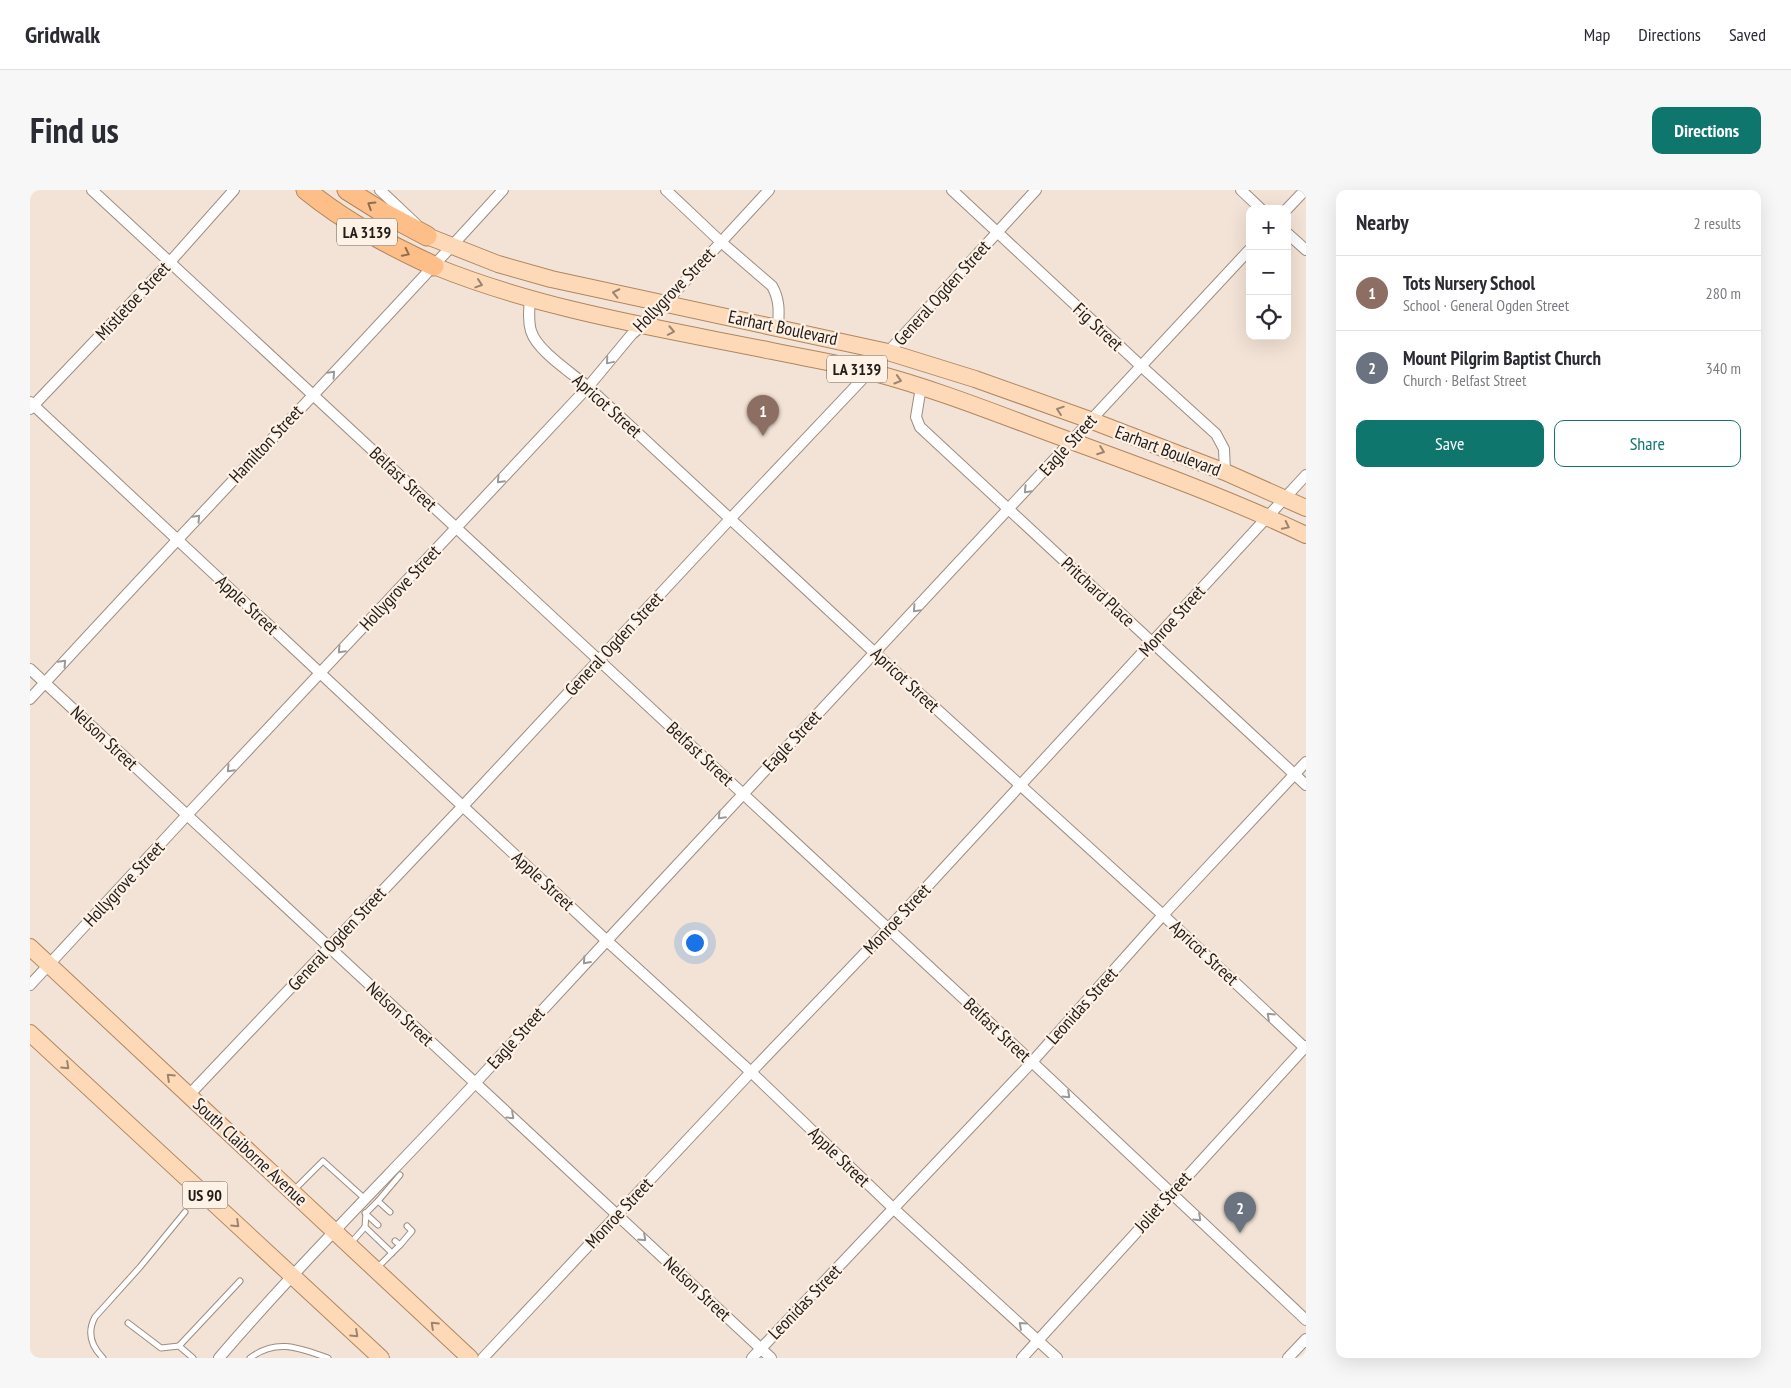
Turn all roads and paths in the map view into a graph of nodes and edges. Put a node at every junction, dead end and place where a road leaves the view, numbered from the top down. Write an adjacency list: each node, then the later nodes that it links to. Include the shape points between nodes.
1 (92, 190): 22 (street, Belfast Street)
2 (234, 190): 22 (street, Mistletoe Street)
3 (306, 190): 23 (highway, LA 3139, one-way to 23, via 354,225)
4 (347, 190): 16 (highway, LA 3139, one-way to 4)
5 (380, 190): 16 (street, Earhart Boulevard)
6 (503, 190): 19 (street, Hamilton Street)
7 (666, 190): 18 (street)
8 (769, 190): 18 (street, Hollygrove Street)
9 (952, 190): 15 (street, Fig Street)
10 (1036, 190): 15 (street, General Ogden Street)
11 (1241, 190): 13 (street)
12 (1305, 190): 14 (street)
13 (1257, 205)
14 (1291, 205)
15 (997, 232): 28 (street, General Ogden Street); 29 (street, Fig Street)
16 (427, 236): 19 (main road, Earhart Boulevard / LA 3139)
17 (1291, 237): 21 (street)
18 (721, 242): 25 (street, Hollygrove Street); 27 (street, via 772,286 778,295)
19 (452, 246): 23 (street, Hamilton Street); 25 (main road, Earhart Boulevard / LA 3139, one-way to 19, via 551,279 498,264)
20 (1249, 250): 29 (street, Eagle Street)
21 (1306, 250)
22 (170, 262): 33 (street, Belfast Street); 34 (street, Mistletoe Street)
23 (434, 266): 24 (main road, Earhart Boulevard / LA 3139, one-way to 24); 33 (street, Hamilton Street, one-way to 23)
24 (530, 300): 26 (main road, Earhart Boulevard / LA 3139); 31 (street, Apricot Street, via 529,322 536,342)
25 (665, 303): 26 (street, Hollygrove Street); 27 (main road, Earhart Boulevard / LA 3139)
26 (642, 325): 30 (main road, Earhart Boulevard / LA 3139, one-way to 30); 31 (street, Hollygrove Street, one-way to 31)
27 (778, 327): 28 (main road, Earhart Boulevard / LA 3139)
28 (888, 352): 30 (street, General Ogden Street); 35 (main road, Earhart Boulevard / LA 3139, one-way to 28)
29 (1141, 366): 35 (street, Eagle Street); 37 (street, Fig Street, via 1216,434 1224,448)
30 (870, 371): 32 (main road, Earhart Boulevard / LA 3139, one-way to 32); 43 (street, General Ogden Street)
31 (588, 387): 43 (street, Apricot Street); 44 (street, Hollygrove Street, one-way to 44)
32 (921, 387): 36 (main road, Earhart Boulevard / LA 3139); 41 (street, Pritchard Place, via 916,417 920,427)
33 (313, 394): 44 (street, Belfast Street); 46 (street, Hamilton Street, one-way to 33)
34 (31, 406): 46 (street, Apple Street)
35 (1090, 420): 36 (street, Eagle Street); 37 (main road, Earhart Boulevard / LA 3139)
36 (1071, 441): 41 (street, Eagle Street, one-way to 41); 42 (main road, Earhart Boulevard / LA 3139, one-way to 42, via 1182,481)
37 (1225, 472): 39 (main road, Earhart Boulevard / LA 3139)
38 (1306, 475): 39 (street, Monroe Street)
39 (1284, 498): 40 (main road, Earhart Boulevard); 42 (street, Monroe Street)
40 (1306, 508)
41 (1008, 509): 47 (street, Pritchard Place); 48 (street, Eagle Street, one-way to 48)
42 (1267, 517): 45 (main road, Earhart Boulevard, one-way to 45); 47 (street, Monroe Street)
43 (731, 518): 48 (street, Apricot Street); 49 (street, General Ogden Street)
44 (456, 527): 49 (street, Belfast Street); 51 (street, Hollygrove Street, one-way to 51)
45 (1306, 536)
46 (177, 539): 51 (street, Apple Street); 52 (street, Hamilton Street, one-way to 46)
47 (1153, 642): 55 (street, Pritchard Place); 57 (street, Monroe Street)
48 (875, 653): 57 (street, Apricot Street); 58 (street, Eagle Street)
49 (599, 660): 58 (street, Belfast Street); 59 (street, General Ogden Street)
50 (30, 669): 52 (street, Nelson Street)
51 (320, 673): 59 (street, Apple Street); 60 (street, Hollygrove Street, one-way to 60)
52 (45, 683): 53 (street, Hamilton Street); 60 (street, Nelson Street)
53 (30, 700)
54 (1306, 762): 55 (street, Leonidas Street)
55 (1294, 774): 56 (street, Pritchard Place); 61 (street, Leonidas Street)
56 (1306, 785)
57 (1020, 786): 61 (street, Apricot Street); 62 (street, Monroe Street)
58 (742, 794): 62 (street, Belfast Street); 63 (street, Eagle Street, one-way to 63)
59 (463, 806): 63 (street, Apple Street); 65 (street, General Ogden Street)
60 (187, 815): 65 (street, Nelson Street); 66 (street, Hollygrove Street)
61 (1164, 915): 69 (street, Apricot Street, one-way to 61); 70 (street, Leonidas Street)
62 (888, 929): 70 (street, Belfast Street); 71 (street, Monroe Street)
63 (606, 940): 71 (street, Apple Street); 72 (street, Eagle Street, one-way to 72)
64 (30, 947): 66 (main road, South Claiborne Avenue)
65 (330, 948): 72 (street, Nelson Street); 73 (street, General Ogden Street)
66 (49, 965): 67 (street, Hollygrove Street); 73 (main road, South Claiborne Avenue, one-way to 66)
67 (30, 985)
68 (30, 1033): 92 (main road, US 90, one-way to 92)
69 (1306, 1048): 77 (street, Joliet Street)
70 (1032, 1062): 77 (street, Belfast Street, one-way to 77); 80 (street, Leonidas Street)
71 (751, 1072): 80 (street, Apple Street); 84 (street, Monroe Street)
72 (475, 1083): 75 (street, Eagle Street); 84 (street, Nelson Street, one-way to 84)
73 (189, 1095): 76 (main road, South Claiborne Avenue)
74 (400, 1175): 75 (lane)
75 (389, 1181): 78 (lane); 79 (street, Eagle Street)
76 (292, 1192): 79 (lane, via 323,1161); 88 (main road, South Claiborne Avenue)
77 (1171, 1193): 94 (street, Belfast Street, one-way to 94); 97 (street, Joliet Street)
78 (378, 1200): 82 (lane); 83 (lane)
79 (361, 1202): 83 (lane); 88 (street, Eagle Street)
80 (894, 1209): 97 (street, Apple Street, one-way to 80); 99 (street, Leonidas Street)
81 (184, 1212): 100 (lane, via 94,1317 90,1334)
82 (390, 1212)
83 (366, 1213): 85 (lane); 87 (lane)
84 (618, 1214): 99 (street, Nelson Street, one-way to 99); 107 (street, Monroe Street)
85 (378, 1225)
86 (407, 1226): 90 (lane, via 412,1231 397,1243)
87 (365, 1227): 89 (lane); 90 (lane)
88 (334, 1230): 89 (main road, South Claiborne Avenue); 92 (street, Eagle Street)
89 (349, 1245): 91 (main road, South Claiborne Avenue)
90 (392, 1253): 91 (lane)
91 (375, 1270): 106 (main road, South Claiborne Avenue, one-way to 91)
92 (292, 1276): 102 (street, Eagle Street); 105 (main road, US 90, one-way to 105)
93 (240, 1281): 98 (lane)
94 (1306, 1320)
95 (128, 1323): 98 (lane, via 161,1348)
96 (1306, 1339): 112 (street)
97 (1038, 1340): 110 (street, Joliet Street); 111 (street, Apple Street)
98 (178, 1346): 101 (lane)
99 (761, 1349): 108 (street, Leonidas Street); 109 (street, Nelson Street)
100 (104, 1358)
101 (193, 1358)
102 (219, 1358)
103 (250, 1358): 104 (lane, via 260,1350 294,1346)
104 (328, 1358)
105 (381, 1358)
106 (470, 1358)
107 (483, 1358)
108 (752, 1358)
109 (771, 1358)
110 (1022, 1358)
111 (1057, 1358)
112 (1288, 1358)

